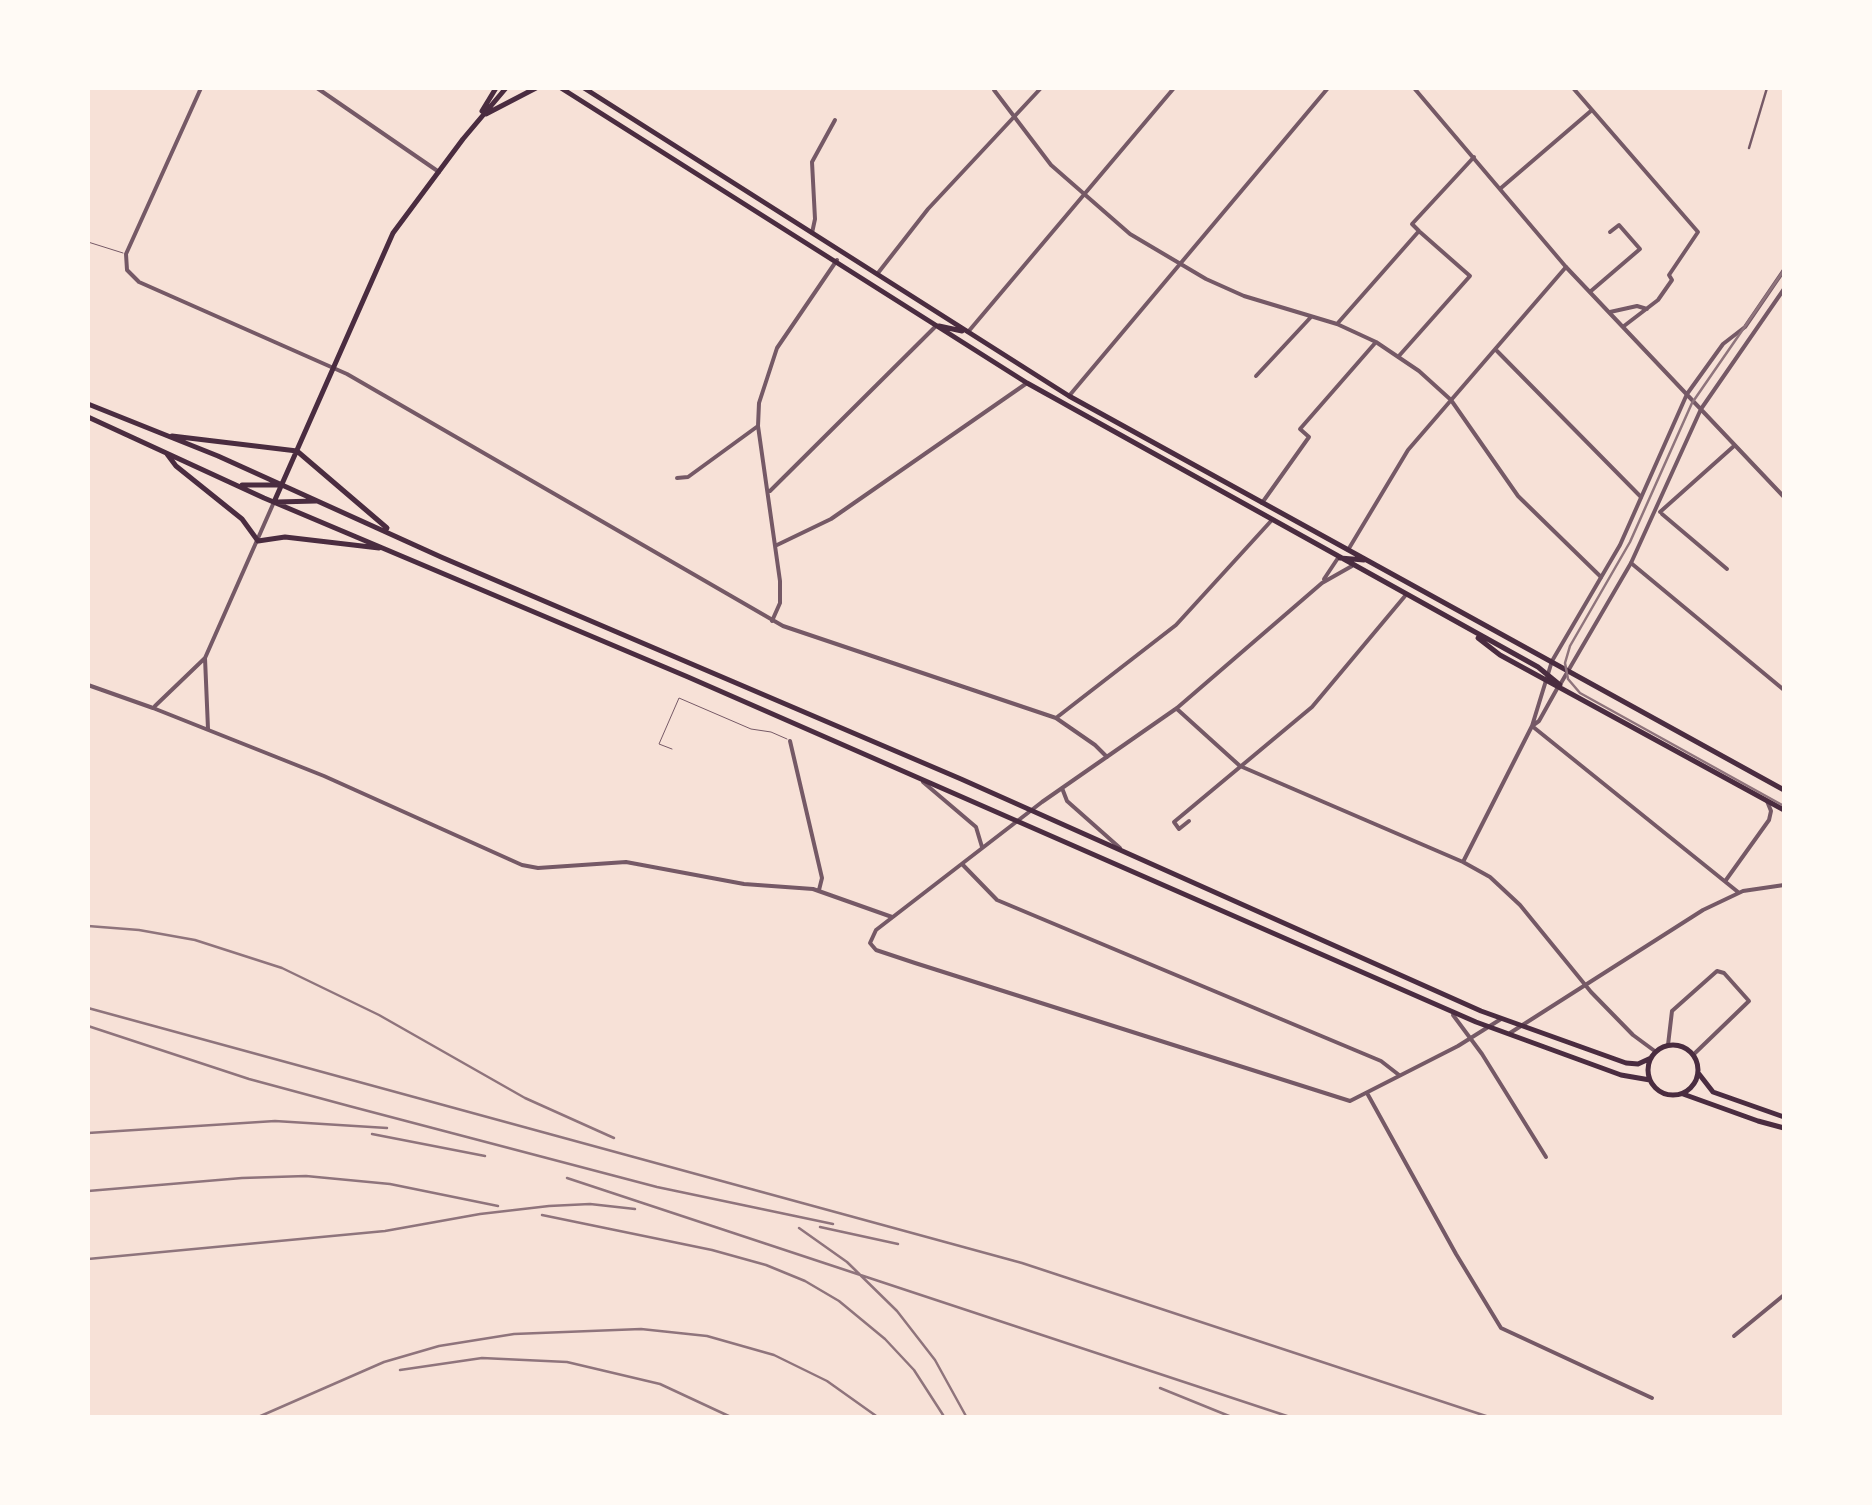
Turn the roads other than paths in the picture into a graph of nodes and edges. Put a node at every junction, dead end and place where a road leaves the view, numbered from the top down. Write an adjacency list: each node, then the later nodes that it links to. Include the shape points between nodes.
1 (201, 88): 28 (street)
2 (317, 88): 21 (street)
3 (493, 88): 17 (main road)
4 (506, 88): 17 (main road)
5 (536, 88): 17 (main road)
6 (562, 88): 29 (main road)
7 (584, 88): 26 (main road)
8 (1041, 88): 16 (street)
9 (1174, 88): 23 (street)
10 (1328, 88): 30 (street)
11 (1414, 88): 20 (street)
12 (1573, 88): 15 (street)
13 (1768, 88): 19 (street)
14 (994, 90): 16 (street)
15 (1592, 110): 22 (street); 36 (street, via 1698,232)
16 (1012, 116): 23 (street); 33 (street)
17 (479, 118): 21 (main road)
18 (835, 120): 26 (street, via 812,162)
19 (1748, 148)
20 (1474, 157): 22 (street); 24 (street, via 1412,224)
21 (439, 172): 46 (main road, via 393,232)
22 (1500, 189): 31 (street)
23 (1082, 195): 30 (street); 42 (street)
24 (1419, 231): 39 (street); 45 (street, via 1470,276)
25 (1610, 232): 35 (street, via 1619,225 1640,248)
26 (812, 233): 33 (main road)
27 (88, 242): 28 (lane)
28 (126, 254): 46 (street, via 127,270 138,282)
29 (837, 260): 40 (main road); 55 (street, via 777,348)
30 (1181, 266): 38 (street, via 1244,296); 50 (street)
31 (1566, 266): 35 (street); 44 (street)
32 (1784, 270): 49 (street)
33 (878, 273): 42 (main road)
34 (1784, 288): 53 (street)
35 (1591, 292): 37 (street)
36 (1647, 309): 37 (street); 41 (street)
37 (1610, 312): 41 (street)
38 (1312, 317): 39 (street); 47 (street)
39 (1338, 324): 43 (street)
40 (936, 326): 42 (main road); 48 (main road); 63 (street)
41 (1624, 326): 49 (street)
42 (968, 332): 50 (main road)
43 (1376, 342): 45 (street); 68 (street, via 1300,429 1308,436)
44 (1496, 350): 51 (street); 65 (street)
45 (1398, 357): 51 (street)
46 (335, 368): 58 (main road); 84 (street)
47 (1256, 376)
48 (1027, 383): 70 (main road); 73 (street, via 831,520)
49 (1687, 394): 53 (street); 65 (street)
50 (1070, 396): 68 (main road)
51 (1452, 400): 75 (street, via 1408,450); 81 (street, via 1518,496)
52 (88, 404): 56 (main road)
53 (1700, 409): 57 (street); 69 (street)
54 (88, 417): 59 (main road)
55 (758, 426): 60 (street, via 688,477); 63 (street)
56 (164, 434): 58 (main road); 62 (main road)
57 (1734, 446): 64 (street); 69 (street)
58 (297, 451): 62 (main road); 71 (main road)
59 (165, 452): 61 (main road); 72 (main road)
60 (677, 478)
61 (234, 484): 62 (main road); 67 (main road)
62 (282, 484): 66 (main road); 67 (main road)
63 (770, 491): 73 (street)
64 (1784, 497)
65 (1642, 498): 81 (street)
66 (320, 501): 67 (main road); 71 (main road)
67 (274, 502): 72 (street); 74 (main road)
68 (1262, 503): 75 (main road)
69 (1658, 511): 78 (street); 80 (street)
70 (1272, 521): 76 (main road); 94 (street, via 1176,624)
71 (391, 532): 105 (main road)
72 (258, 541): 74 (main road, via 285,537); 85 (street)
73 (777, 545): 84 (street, via 780,596)
74 (390, 550): 101 (main road)
75 (1348, 550): 77 (main road)
76 (1338, 558): 77 (main road); 79 (main road); 82 (street)
77 (1367, 561): 86 (main road)
78 (1631, 564): 87 (street); 91 (street)
79 (1352, 566): 82 (street); 83 (main road)
80 (1727, 569)
81 (1601, 577): 86 (street)
82 (1322, 583): 93 (street)
83 (1405, 596): 88 (main road); 100 (street, via 1312,707)
84 (772, 620): 94 (street)
85 (205, 658): 92 (street); 96 (street)
86 (1552, 661): 87 (main road); 88 (street)
87 (1568, 670): 90 (street); 103 (main road)
88 (1547, 677): 90 (main road); 95 (street)
89 (88, 685): 92 (street)
90 (1560, 685): 95 (street); 104 (main road)
91 (1784, 690)
92 (153, 708): 96 (street)
93 (1177, 708): 99 (street); 100 (street)
94 (1056, 718): 99 (street)
95 (1532, 726): 111 (street); 113 (street)
96 (208, 729): 115 (street, via 530,868 626,862)
97 (790, 741): 98 (lane, via 679,698 659,744); 115 (street, via 822,878)
98 (672, 749)
99 (1107, 757): 102 (street)
100 (1240, 766): 108 (street, via 1174,822 1180,828); 111 (street)
101 (916, 776): 107 (main road); 109 (street, via 976,827)
102 (1062, 788): 105 (street); 110 (street, via 1067,801)
103 (1784, 790)
104 (1767, 801): 106 (main road); 113 (street, via 1769,820)
105 (1032, 810): 107 (street); 110 (main road)
106 (1784, 810)
107 (1016, 821): 109 (street); 119 (main road)
108 (1189, 821)
109 (982, 848): 112 (street)
110 (1122, 851): 120 (main road)
111 (1463, 862): 118 (street, via 1511,895)
112 (962, 864): 117 (street); 130 (street, via 997,900 1381,1060)
113 (1726, 880): 116 (street)
114 (1784, 885): 116 (street)
115 (819, 890): 117 (street)
116 (1738, 892): 118 (street)
117 (892, 917): 132 (street, via 876,930 873,948 1350,1102)
118 (1585, 984): 122 (street); 126 (street)
119 (1450, 1010): 121 (main road); 124 (street)
120 (1501, 1018): 121 (street); 122 (main road)
121 (1489, 1026): 123 (main road); 124 (street)
122 (1520, 1026): 123 (street); 128 (main road, via 1626,1063)
123 (1509, 1034): 131 (main road)
124 (1469, 1039): 130 (street); 136 (street)
125 (1668, 1045): 126 (main road); 127 (main road); 127 (street, via 1672,1011 1716,971 1724,973 1748,1001)
126 (1656, 1052): 128 (main road)
127 (1693, 1055): 129 (main road)
128 (1651, 1058): 131 (main road)
129 (1698, 1072): 133 (main road); 134 (main road, via 1713,1092)
130 (1400, 1076): 132 (street)
131 (1650, 1080): 133 (main road, via 1660,1091)
132 (1367, 1093): 139 (street, via 1501,1328)
133 (1681, 1093): 135 (main road)
134 (1784, 1116)
135 (1784, 1128)
136 (1546, 1157)
137 (1784, 1295): 138 (street)
138 (1734, 1336)
139 (1652, 1398)

